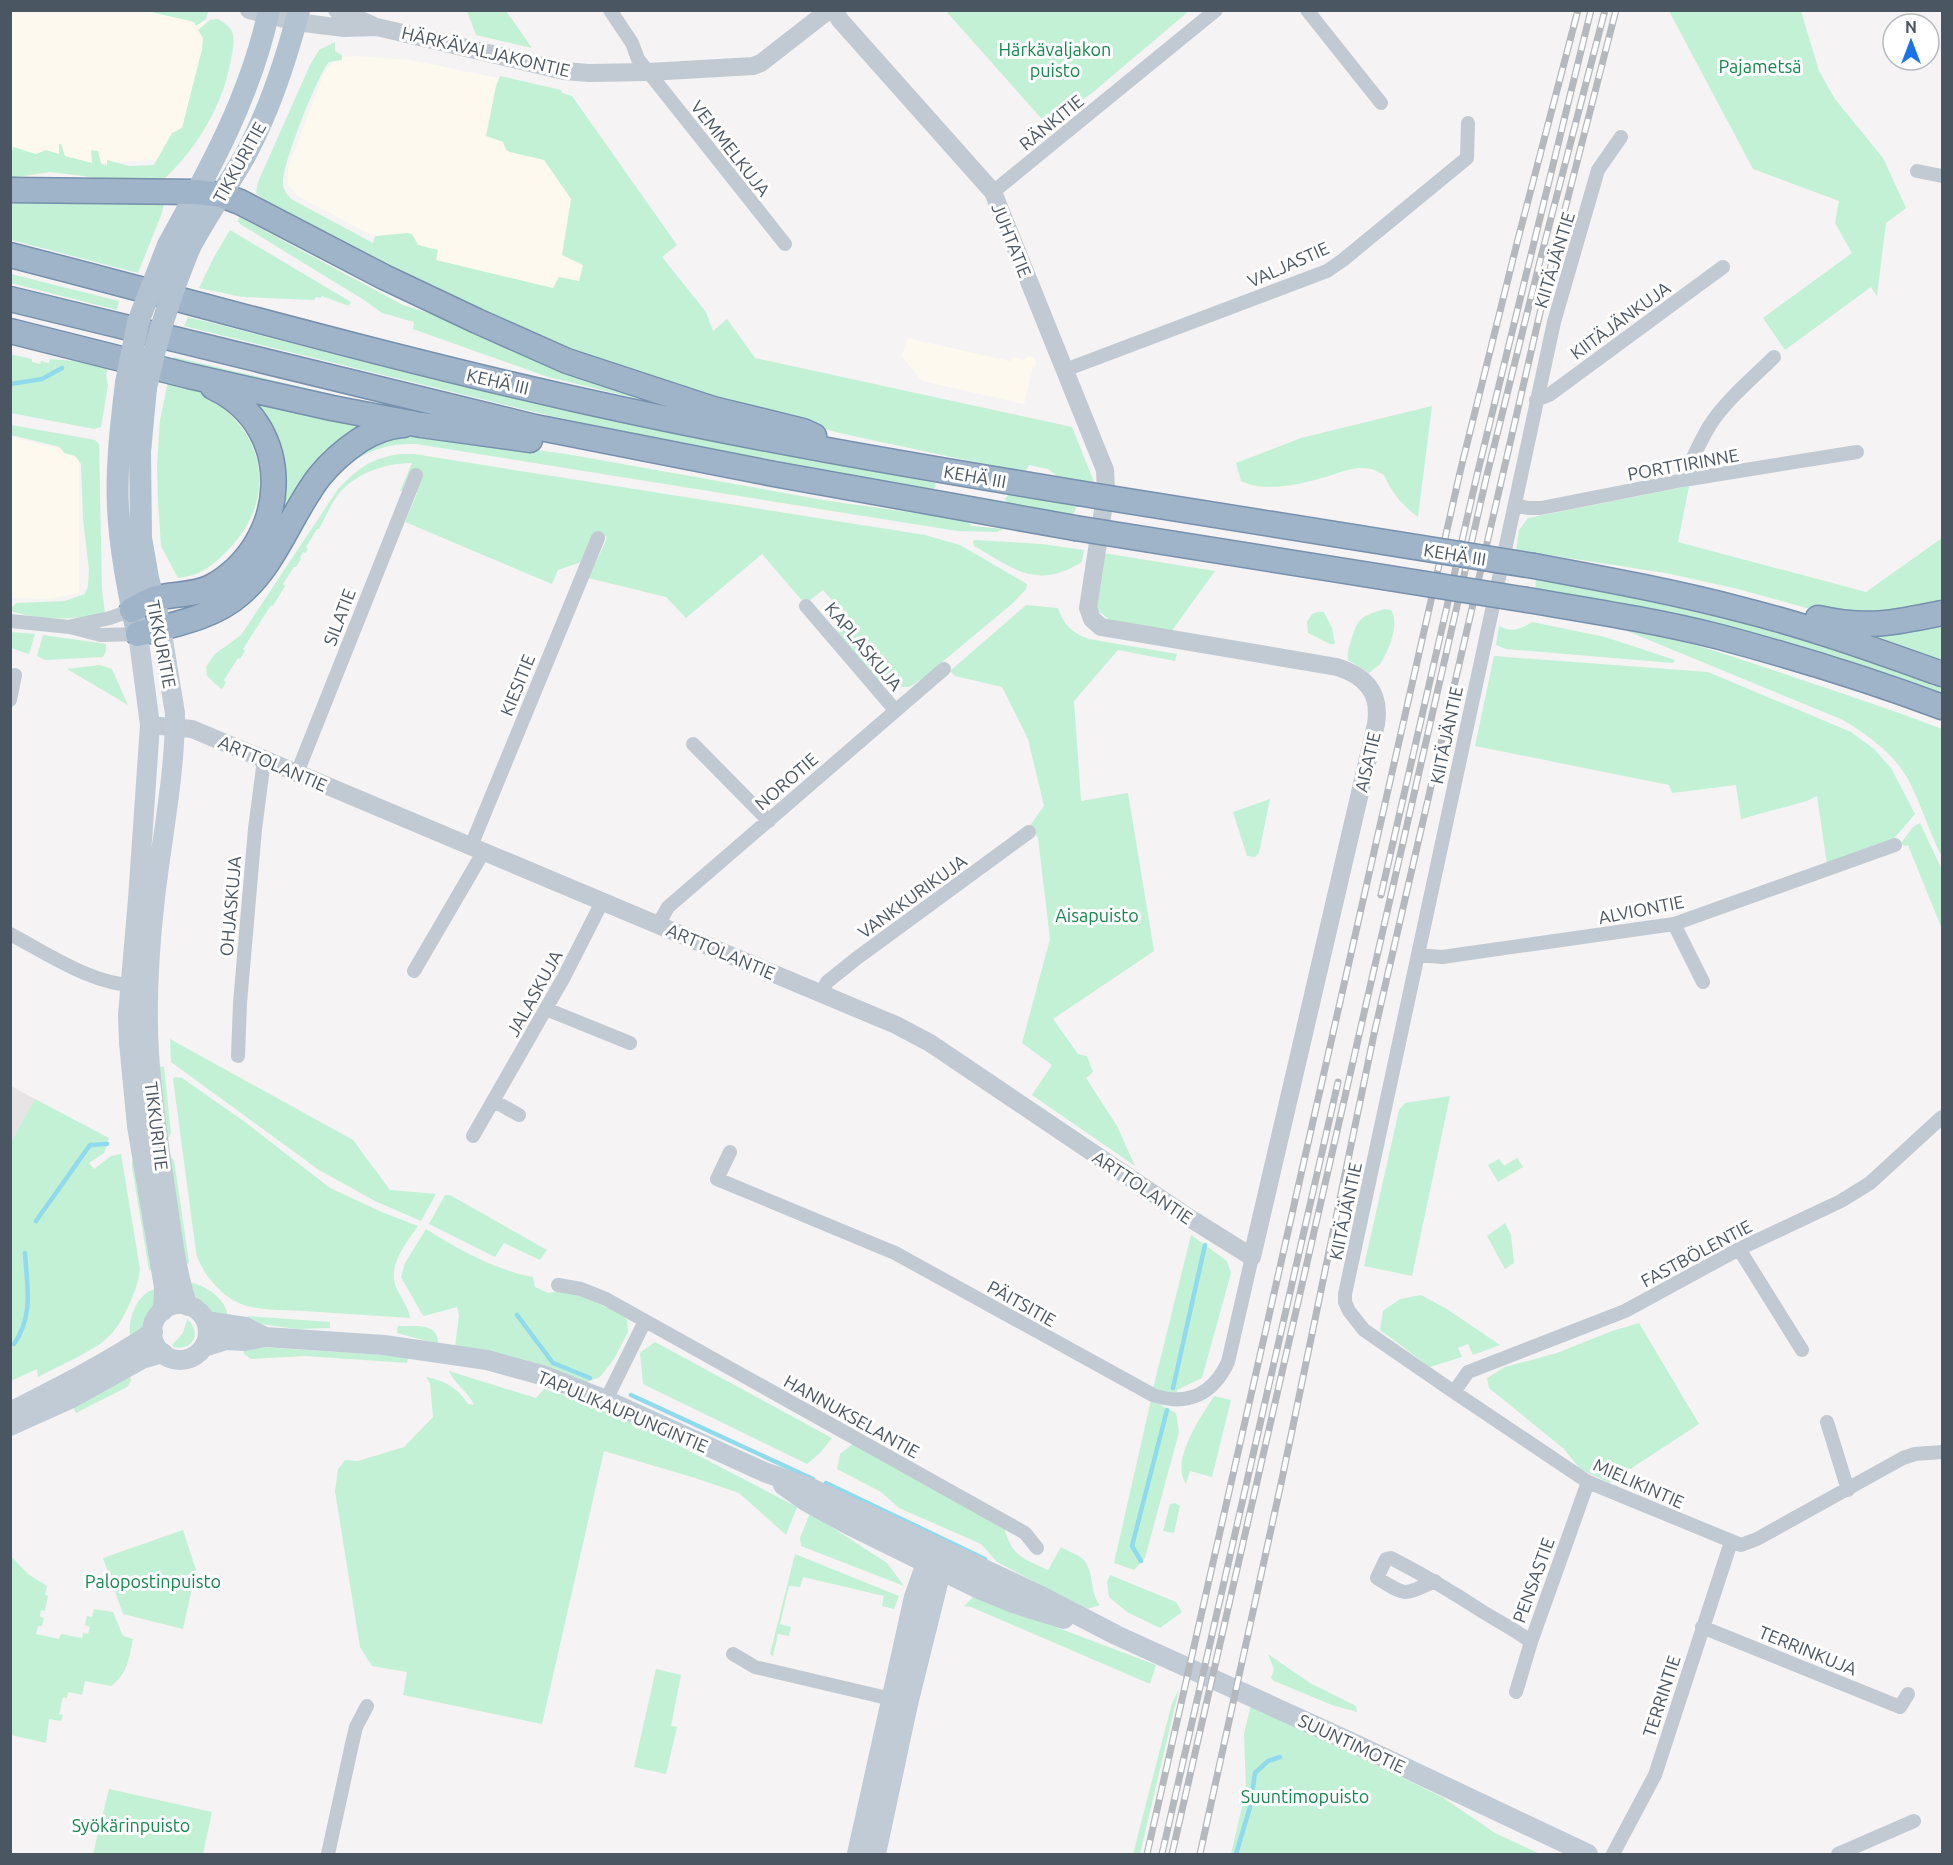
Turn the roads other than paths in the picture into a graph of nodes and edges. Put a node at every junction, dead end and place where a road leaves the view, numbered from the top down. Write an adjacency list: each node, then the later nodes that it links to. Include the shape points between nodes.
1 (337, 10): 8 (street, HÄRKÄVALJAKONTIE)
2 (610, 10): 9 (street, VEMMELKUJA)
3 (832, 10): 9 (street, HÄRKÄVALJAKONTIE, via 753,66); 17 (street, JUHTATIE)
4 (1216, 10): 17 (street, RÄNKITIE)
5 (1307, 10): 10 (street)
6 (262, 12): 7 (street, HÄRKÄVALJAKONTIE); 16 (main road, TIKKURITIE, via 242,101)
7 (297, 16): 8 (street, HÄRKÄVALJAKONTIE, via 344,28); 18 (main road, TIKKURITIE, via 265,115)
8 (376, 27): 9 (street, HÄRKÄVALJAKONTIE, via 564,70)
9 (649, 72): 19 (street, VEMMELKUJA)
10 (1382, 103)
11 (1468, 123): 26 (street, VALJASTIE, via 1467,158 1327,271)
12 (1622, 137): 29 (street, KIITÄJÄNTIE, via 1598,170)
13 (1917, 171): 14 (street)
14 (1942, 176)
15 (10, 190): 16 (highway)
16 (197, 192): 18 (highway); 20 (main road, TIKKURITIE)
17 (993, 192): 26 (street, JUHTATIE)
18 (221, 195): 20 (main road, TIKKURITIE); 33 (highway, via 384,277 567,361 713,409 803,431)
19 (785, 244)
20 (179, 247): 28 (main road, TIKKURITIE, bridge, via 153,351)
21 (10, 255): 33 (highway, KEHÄ III, via 301,333 582,401)
22 (1723, 267): 29 (street, KIITÄJÄNKUJA, via 1549,395)
23 (10, 299): 31 (highway, KEHÄ III)
24 (10, 331): 27 (highway)
25 (1774, 357): 36 (street, via 1711,423)
26 (1065, 370): 35 (street, JUHTATIE)
27 (189, 376): 30 (highway); 39 (highway, via 239,404 257,425 268,447 275,492 258,541 229,575 209,589)
28 (136, 385): 39 (main road, TIKKURITIE, via 141,538); 41 (main road, TIKKURITIE, via 119,451 117,506)
29 (1536, 400): 37 (street, KIITÄJÄNTIE)
30 (421, 425): 31 (highway, via 534,441); 46 (highway, via 396,425 372,433 338,456 319,478 267,565 251,584 211,612)
31 (605, 442): 52 (highway, KEHÄ III, bridge, via 1075,528 1606,613 1719,637 1840,672)
32 (1857, 452): 36 (street, PORTTIRINNE)
33 (857, 456): 42 (highway, KEHÄ III, bridge, via 1534,566)
34 (416, 475): 58 (street, SILATIE)
35 (1106, 480): 81 (street, AISATIE, via 1088,608 1101,627 1348,670 1368,685 1376,706 1376,724)
36 (1683, 480): 37 (street, PORTTIRINNE, via 1541,508)
37 (1515, 505): 67 (street, KIITÄJÄNTIE)
38 (598, 538): 62 (street, KIESITIE)
39 (154, 598): 41 (highway); 46 (main road, TIKKURITIE)
40 (806, 606): 53 (street, KAPLASKUJA)
41 (132, 610): 45 (street); 47 (main road, TIKKURITIE)
42 (1744, 610): 43 (highway, via 1798,614 1866,626); 49 (highway, KEHÄ III)
43 (1942, 613)
44 (10, 621): 45 (street)
45 (70, 627): 47 (street, via 101,635)
46 (161, 628): 47 (highway); 55 (main road, TIKKURITIE)
47 (138, 634): 54 (main road, TIKKURITIE)
48 (944, 669): 53 (street, NOROTIE)
49 (1942, 674)
50 (15, 675): 51 (street)
51 (10, 700)
52 (1941, 707)
53 (895, 710): 59 (street, NOROTIE)
54 (150, 725): 55 (street, ARTTOLANTIE); 70 (main road, TIKKURITIE, via 138,899)
55 (175, 726): 57 (street, ARTTOLANTIE, via 192,729); 70 (main road, TIKKURITIE, via 155,899)
56 (693, 744): 59 (street)
57 (264, 759): 58 (street, ARTTOLANTIE); 74 (street, OHJASKUJA)
58 (297, 773): 62 (street, ARTTOLANTIE)
59 (769, 820): 65 (street, NOROTIE, via 668,907)
60 (1029, 832): 71 (street, VANKKURIKUJA, via 857,958 827,982)
61 (1895, 845): 64 (street, ALVIONTIE)
62 (477, 849): 63 (street, ARTTOLANTIE); 68 (street, KIESITIE)
63 (602, 902): 65 (street, ARTTOLANTIE); 72 (street, JALASKUJA)
64 (1674, 924): 67 (street, ALVIONTIE, via 1443,957); 69 (street)
65 (658, 925): 71 (street, ARTTOLANTIE)
66 (10, 934): 70 (street, via 92,977)
67 (1418, 955): 85 (street, KIITÄJÄNTIE, via 1345,1294)
68 (414, 971)
69 (1703, 982)
70 (139, 986): 83 (main road, TIKKURITIE, via 174,1252); 84 (main road, TIKKURITIE, via 128,1015 131,1081 164,1287)
71 (822, 993): 81 (street, ARTTOLANTIE, via 930,1043)
72 (546, 1009): 73 (street); 75 (street, JALASKUJA)
73 (630, 1043)
74 (238, 1056)
75 (494, 1101): 76 (street); 78 (street, JALASKUJA)
76 (519, 1115)
77 (1942, 1117): 80 (street, FASTBÖLENTIE, via 1870,1183)
78 (473, 1136)
79 (730, 1152): 81 (street, PÄITSITIE, via 717,1179 893,1252 1166,1399 1182,1400 1204,1392 1222,1374)
80 (1739, 1249): 91 (street); 93 (street, FASTBÖLENTIE, via 1625,1311 1468,1372)
81 (1252, 1257)
82 (558, 1285): 87 (street, HANNUKSELANTIE, via 594,1293)
83 (188, 1305): 84 (main road); 86 (main road)
84 (163, 1311): 88 (main road)
85 (1349, 1311): 93 (street, MIELIKINTIE, via 1364,1330)
86 (206, 1321): 89 (main road, TAPULIKAUPUNGINTIE, via 245,1327); 90 (main road)
87 (645, 1321): 94 (street); 102 (street, HANNUKSELANTIE, via 1025,1533)
88 (153, 1332): 92 (main road); 95 (main road, via 107,1362)
89 (265, 1337): 90 (main road, TAPULIKAUPUNGINTIE, via 226,1340); 94 (main road, TAPULIKAUPUNGINTIE, via 384,1346 487,1360)
90 (204, 1347): 92 (main road, via 193,1358 184,1360 174,1360)
91 (1802, 1350)
92 (163, 1353): 97 (main road, via 142,1359 70,1399)
93 (1454, 1392): 99 (street, MIELIKINTIE)
94 (606, 1400): 103 (main road, TAPULIKAUPUNGINTIE, via 764,1472 807,1502)
95 (10, 1412)
96 (1827, 1422): 100 (street)
97 (10, 1426)
98 (1942, 1452): 100 (street, via 1903,1458)
99 (1588, 1482): 101 (street, MIELIKINTIE); 106 (street, PENSASTIE)
100 (1848, 1490): 101 (street, via 1747,1544)
101 (1731, 1542): 105 (street, TERRINTIE)
102 (1037, 1548)
103 (937, 1561): 110 (main road); 116 (main road, SUUNTIMOTIE, via 979,1589 1116,1635)
104 (1435, 1581): 106 (street)
105 (1702, 1627): 109 (street, TERRINKUJA, via 1903,1711); 117 (street, TERRINTIE, via 1655,1775)
106 (1531, 1642): 108 (street, PENSASTIE)
107 (733, 1654): 110 (street, via 755,1667)
108 (1516, 1692)
109 (1908, 1694)
110 (900, 1701): 114 (main road); 115 (main road)
111 (367, 1706): 113 (street, via 356,1727)
112 (1914, 1821): 118 (street)
113 (328, 1854)
114 (857, 1854)
115 (876, 1854)
116 (1588, 1854)
117 (1613, 1854)
118 (1838, 1854)

